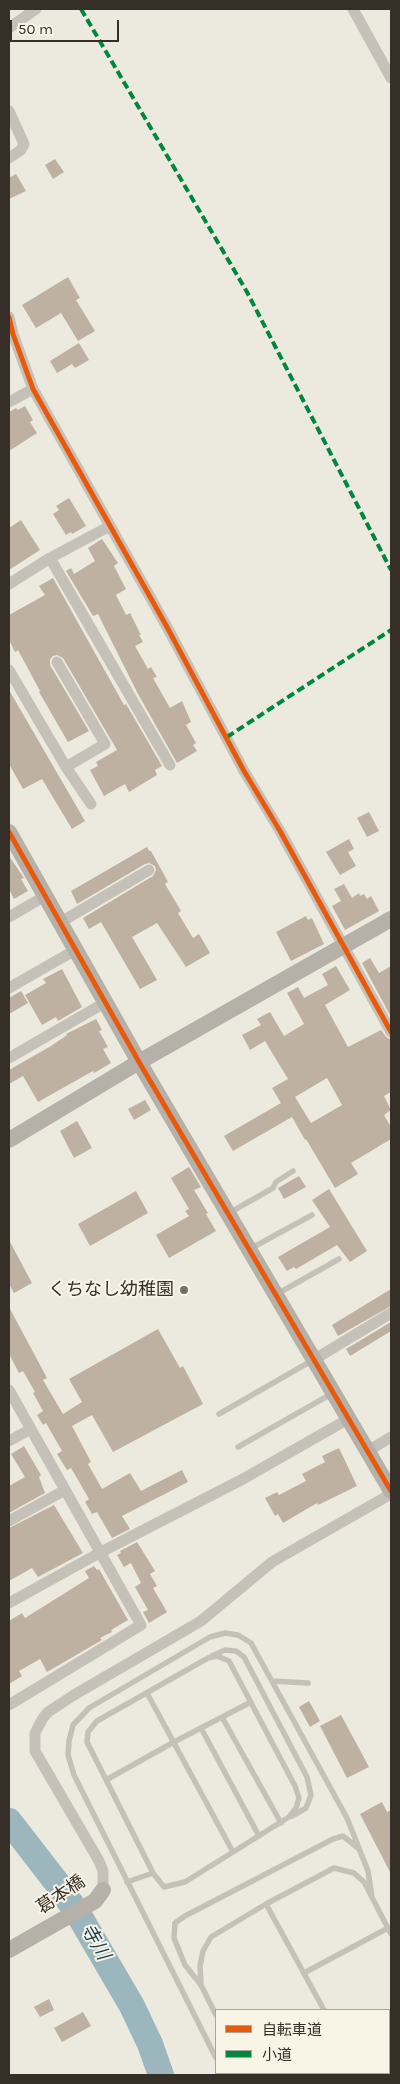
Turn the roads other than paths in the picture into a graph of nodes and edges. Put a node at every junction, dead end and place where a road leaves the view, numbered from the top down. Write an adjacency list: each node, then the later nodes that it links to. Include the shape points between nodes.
1 (36, 9): 3 (street)
2 (353, 9): 4 (street)
3 (9, 28)
4 (391, 78)
5 (9, 111): 6 (street, via 24,144)
6 (9, 158)
7 (9, 317): 8 (street)
8 (33, 389): 9 (street); 10 (street)
9 (9, 402)
10 (110, 526): 11 (street); 24 (street)
11 (50, 558): 12 (street); 15 (street)
12 (9, 584)
13 (56, 662): 16 (street, via 105,744)
14 (9, 670): 16 (street)
15 (170, 765)
16 (66, 767): 17 (street)
17 (91, 804)
18 (9, 832): 20 (street)
19 (149, 870): 23 (street)
20 (45, 896): 21 (street); 23 (street)
21 (9, 917)
22 (391, 918): 24 (street)
23 (61, 922): 25 (street)
24 (343, 946): 28 (street); 30 (street)
25 (77, 949): 26 (street); 27 (street)
26 (9, 988)
27 (106, 1002): 29 (street); 30 (street)
28 (391, 1032)
29 (9, 1058)
30 (139, 1062): 31 (street); 33 (street)
31 (9, 1140)
32 (294, 1171): 33 (lane, via 276,1182 273,1188)
33 (229, 1213): 35 (street)
34 (312, 1215): 35 (lane)
35 (250, 1249): 37 (street)
36 (339, 1259): 37 (lane)
37 (277, 1294): 39 (street)
38 (391, 1313): 39 (street)
39 (314, 1358): 41 (street); 42 (lane)
40 (9, 1390): 44 (street)
41 (334, 1392): 43 (street); 47 (lane)
42 (219, 1414)
43 (350, 1418): 48 (street); 52 (street, via 243,1479)
44 (31, 1429): 46 (street); 49 (street)
45 (391, 1437): 48 (street)
46 (9, 1441)
47 (238, 1447)
48 (368, 1451): 50 (street)
49 (65, 1490): 51 (street); 52 (street)
50 (391, 1493): 71 (street, via 272,1562 200,1621 48,1712 35,1733 35,1751 99,1861 103,1871)
51 (9, 1522)
52 (101, 1552): 53 (street); 59 (street, via 141,1625)
53 (9, 1604)
54 (208, 1658): 57 (lane); 58 (lane, via 217,1656 229,1661); 64 (lane, via 224,1650 236,1651 244,1657 306,1777 311,1794 306,1808)
55 (272, 1681): 56 (lane); 67 (lane, via 348,1818); 70 (lane, via 252,1643 238,1635 225,1633 210,1637 89,1708 73,1725 68,1756 74,1775)
56 (308, 1683)
57 (147, 1693): 62 (lane); 63 (lane, via 97,1721 88,1732 87,1742)
58 (251, 1702): 60 (lane); 64 (lane, via 299,1798)
59 (9, 1705)
60 (222, 1717): 61 (lane); 65 (lane)
61 (201, 1728): 62 (lane); 66 (lane)
62 (174, 1742): 63 (lane); 68 (lane)
63 (106, 1780): 69 (lane)
64 (289, 1817): 65 (lane)
65 (280, 1823): 66 (lane)
66 (259, 1836): 68 (lane)
67 (359, 1849): 72 (lane, via 368,1871); 78 (lane, via 343,1836 333,1839 175,1923 174,1938 185,1965)
68 (233, 1852): 69 (lane, via 174,1886 164,1887)
69 (152, 1873): 70 (lane)
70 (128, 1882): 81 (lane)
71 (103, 1890): 76 (street, 葛本橋, via 95,1901)
72 (372, 1897): 73 (lane, via 364,1882 354,1873 334,1868); 74 (lane)
73 (266, 1904): 77 (lane); 78 (lane, via 211,1937 203,1951)
74 (388, 1928): 75 (lane); 77 (lane)
75 (391, 1934)
76 (9, 1950)
77 (304, 1973): 79 (lane)
78 (201, 1985): 80 (lane)
79 (323, 2009)
80 (215, 2014)
81 (215, 2056)

